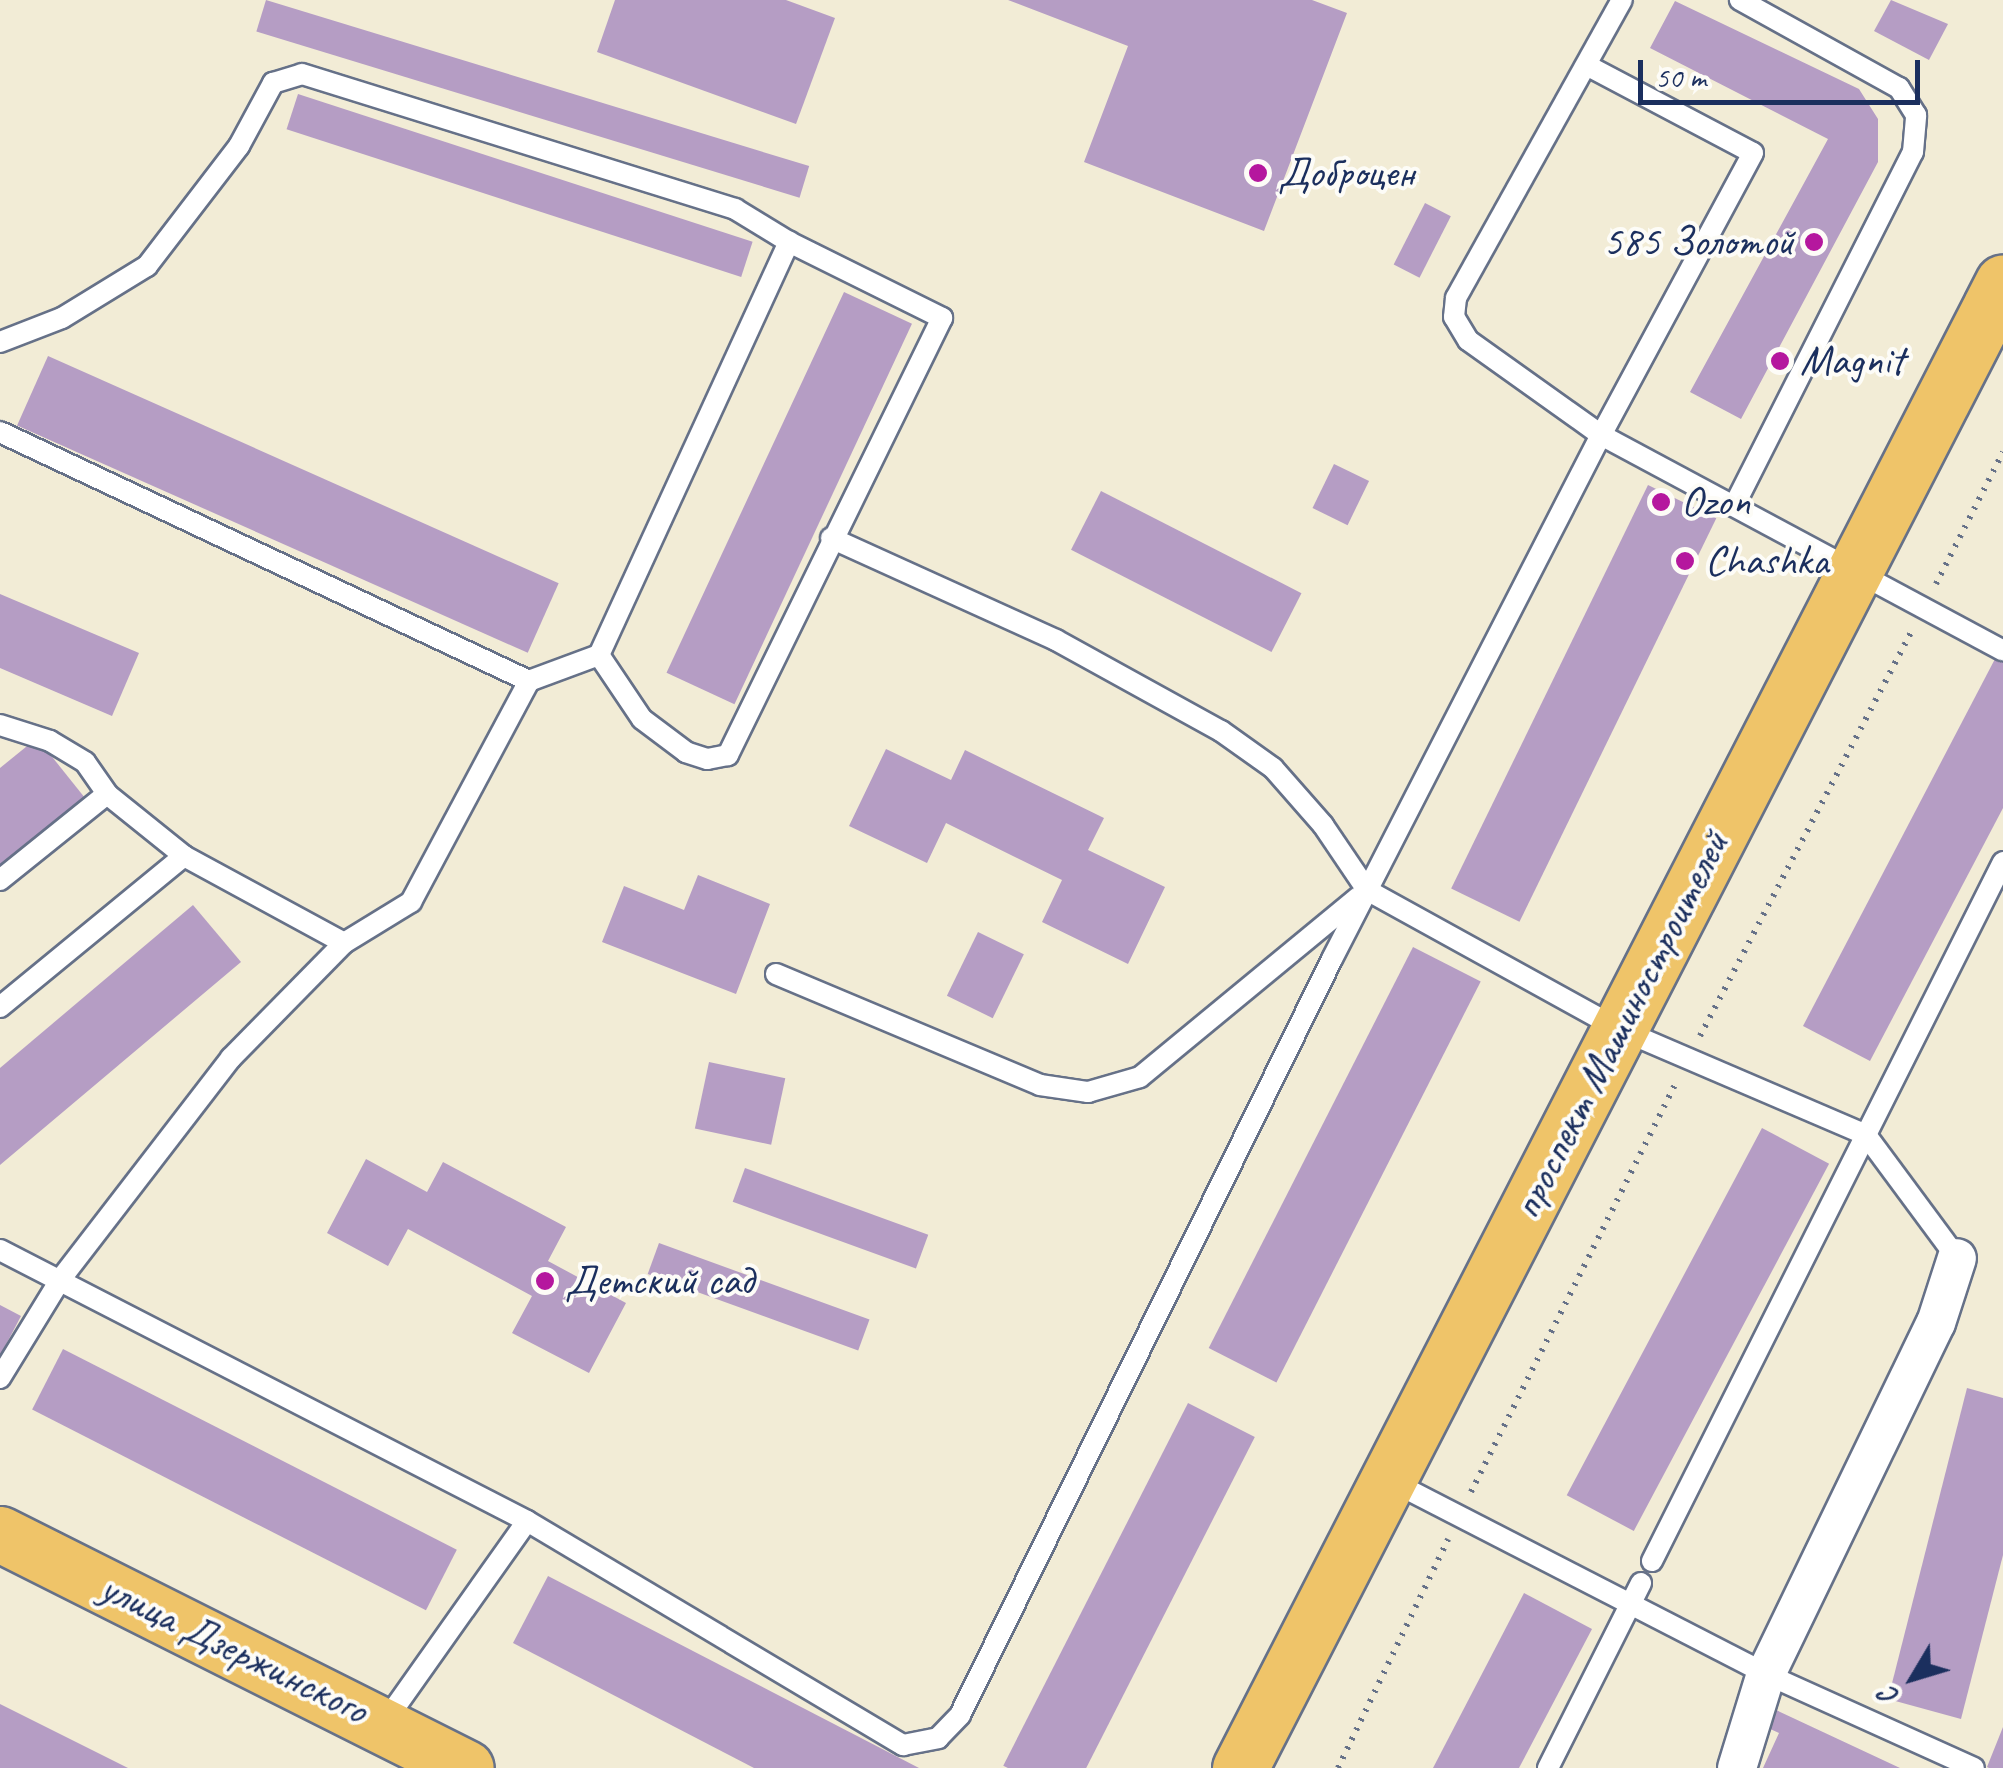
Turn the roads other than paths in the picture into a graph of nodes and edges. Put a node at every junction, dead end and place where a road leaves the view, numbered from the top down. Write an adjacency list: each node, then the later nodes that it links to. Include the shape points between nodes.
1 (1622, 0): 3 (lane)
2 (1740, 0): 9 (lane, via 1899,88 1916,115 1913,152)
3 (1590, 67): 8 (lane, via 1456,298 1454,317 1468,340); 8 (lane, via 1754,154)
4 (789, 242): 6 (lane, via 735,209 302,74 273,83 239,146 146,266 62,318); 10 (lane, via 942,318); 13 (lane)
5 (2003, 282): 11 (main road, проспект Машиностроителей)
6 (0, 342)
7 (0, 432): 14 (lane)
8 (1600, 435): 9 (lane); 20 (lane)
9 (1734, 506): 11 (lane)
10 (832, 538): 13 (lane, via 728,755 707,759 686,752 642,719); 20 (lane, via 1056,640 1221,731 1273,768)
11 (1855, 571): 12 (lane); 24 (main road, проспект Машиностроителей)
12 (2003, 651)
13 (599, 655): 14 (lane)
14 (529, 681): 21 (lane, via 411,902)
15 (0, 725): 16 (lane, via 50,741 85,762)
16 (107, 794): 17 (lane); 19 (lane)
17 (184, 856): 21 (lane); 23 (lane)
18 (2003, 862): 25 (lane)
19 (0, 880)
20 (1368, 890): 22 (lane, via 1140,1078 1088,1092 1040,1085); 24 (lane); 31 (lane, via 960,1715 938,1738 903,1745)
21 (344, 943): 28 (lane, via 231,1058)
22 (776, 974)
23 (0, 1007)
24 (1620, 1029): 25 (lane); 30 (main road, проспект Машиностроителей)
25 (1866, 1136): 27 (lane); 33 (lane)
26 (0, 1250): 28 (lane)
27 (1957, 1258): 36 (street, via 1936,1323)
28 (60, 1280): 29 (lane); 31 (lane)
29 (0, 1378)
30 (1388, 1480): 35 (lane); 39 (main road, проспект Машиностроителей)
31 (527, 1521): 37 (lane)
32 (0, 1534): 37 (main road, улица Дзержинского)
33 (1652, 1560)
34 (1641, 1583): 35 (lane)
35 (1630, 1605): 36 (lane); 40 (lane)
36 (1766, 1674): 41 (street); 42 (lane)
37 (384, 1723): 38 (main road, улица Дзержинского)
38 (462, 1767)
39 (1240, 1768)
40 (1548, 1768)
41 (1738, 1768)
42 (1974, 1768)

